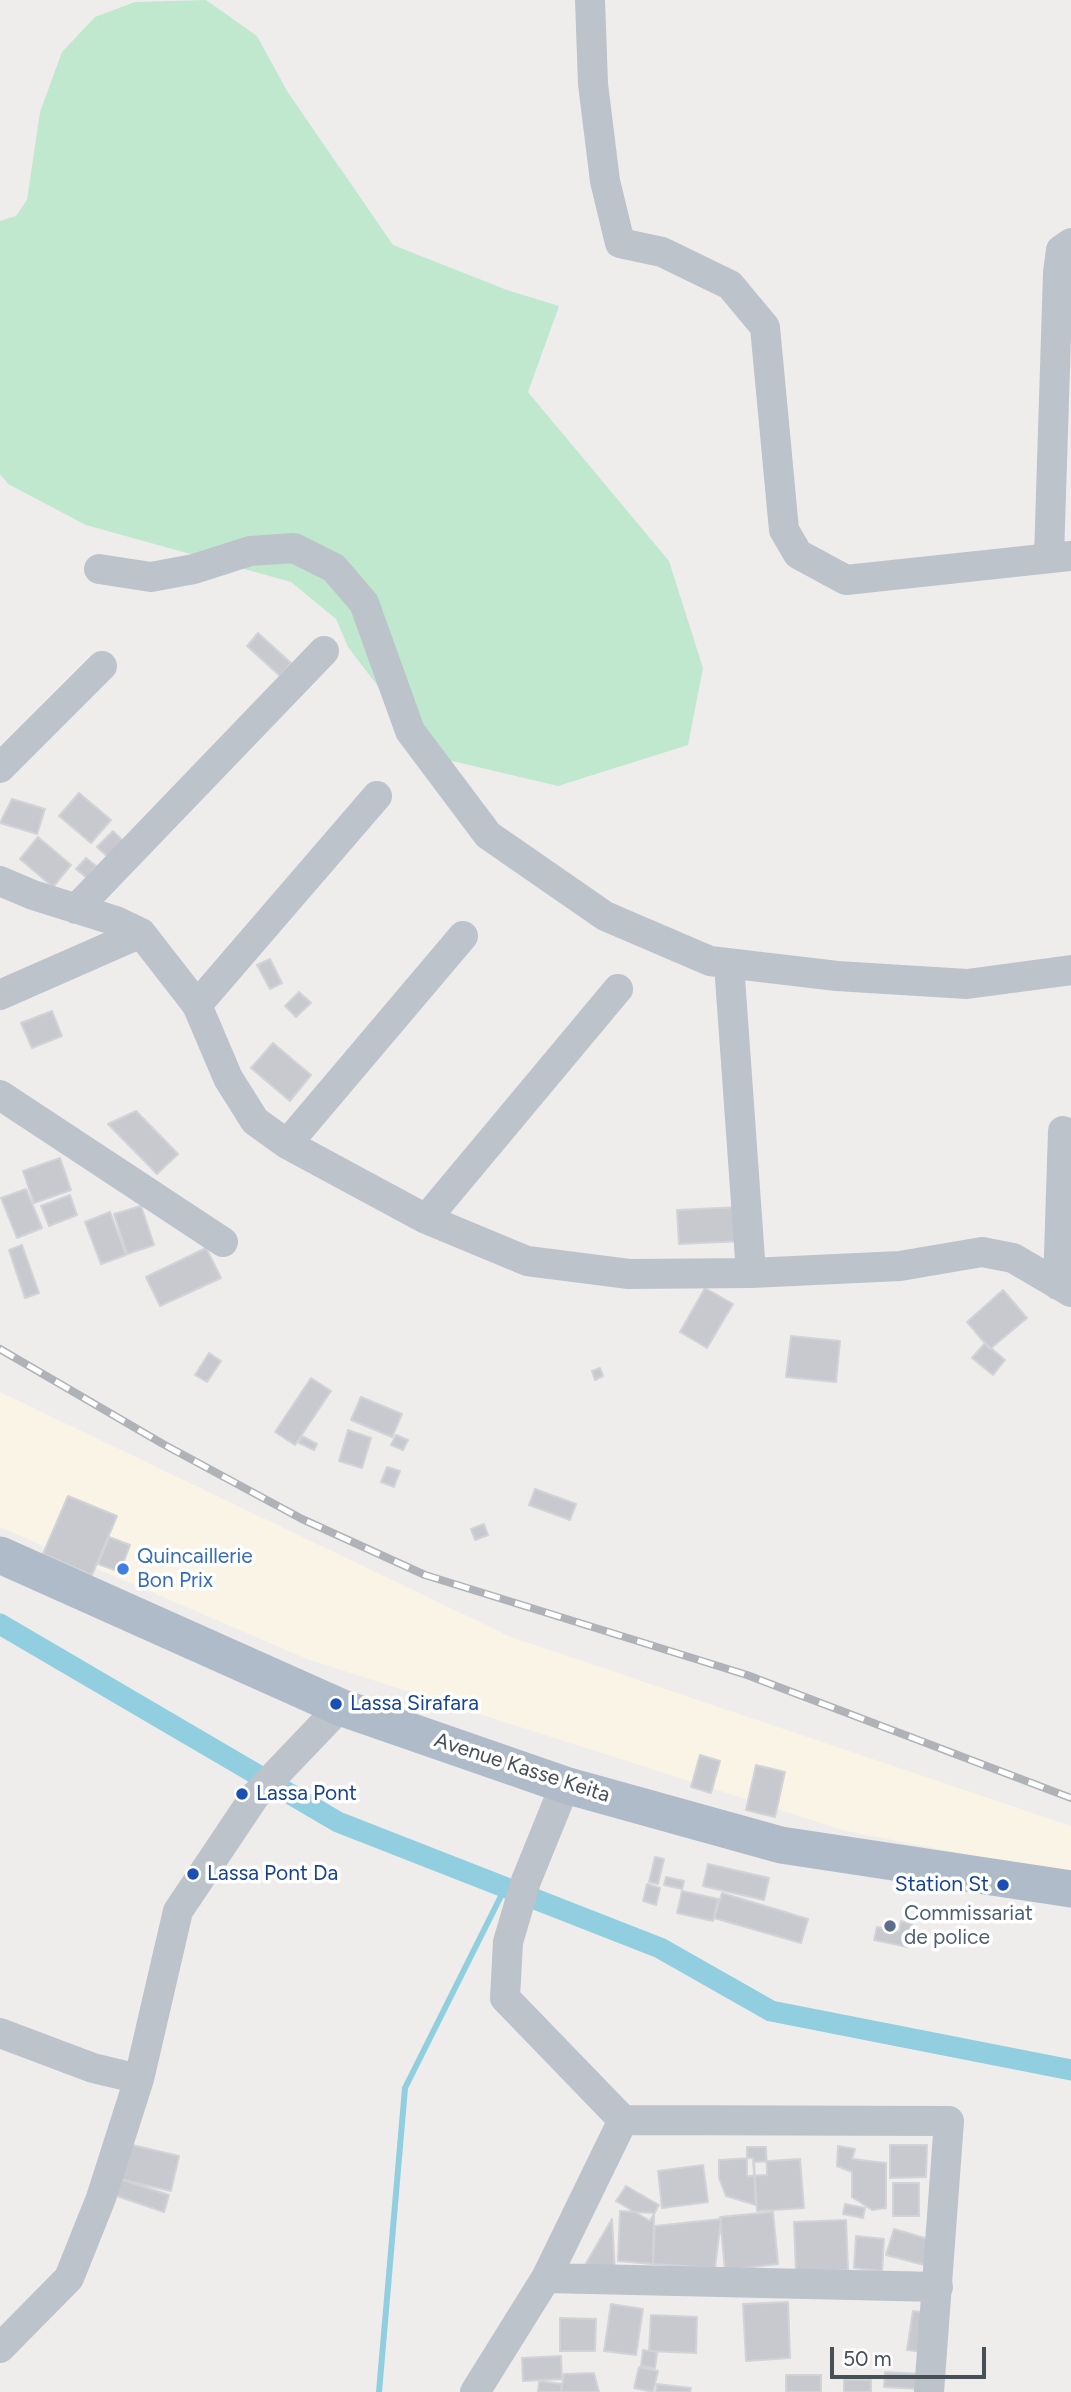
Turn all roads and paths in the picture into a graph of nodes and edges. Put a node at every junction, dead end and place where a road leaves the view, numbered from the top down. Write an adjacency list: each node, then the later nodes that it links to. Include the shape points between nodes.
1 (590, 0): 3 (street, via 603,169 620,243 662,252 730,285 765,327 784,530 798,554 846,580)
2 (1071, 243): 3 (street, via 1061,250 1058,273)
3 (1060, 557)
4 (99, 569): 13 (street, via 151,576 194,569 250,551 294,548 334,568 364,603 410,731 488,835 605,916 710,961)
5 (324, 651): 10 (street)
6 (102, 666): 7 (street)
7 (0, 768)
8 (377, 796): 17 (street)
9 (0, 881): 10 (street)
10 (76, 909): 11 (street)
11 (141, 933): 16 (street); 17 (street)
12 (463, 936): 20 (street)
13 (729, 964): 14 (street, via 967,984); 23 (street)
14 (1071, 970)
15 (618, 989): 21 (street)
16 (0, 995)
17 (197, 1005): 20 (street, via 228,1078 255,1121)
18 (0, 1095): 22 (street)
19 (1063, 1131): 24 (street)
20 (287, 1144): 21 (street)
21 (426, 1219): 23 (street, via 527,1261 629,1274)
22 (223, 1242)
23 (751, 1273): 24 (street, via 900,1266 982,1252 1013,1258)
24 (1065, 1288)
25 (0, 1555): 26 (main road, Avenue Kasse Keita)
26 (340, 1707): 27 (main road, Avenue Kasse Keita); 30 (street, via 255,1796 178,1911)
27 (565, 1785): 28 (main road, Avenue Kasse Keita, via 781,1845); 31 (street, via 526,1881 508,1942 505,1998)
28 (1071, 1889)
29 (0, 2032): 30 (street, via 93,2068)
30 (139, 2079): 34 (street, via 101,2198 69,2278)
31 (623, 2120): 32 (street); 33 (street, via 949,2121)
32 (547, 2278): 33 (street); 35 (street)
33 (938, 2287): 36 (street)
34 (0, 2348)
35 (475, 2392)
36 (929, 2392)

